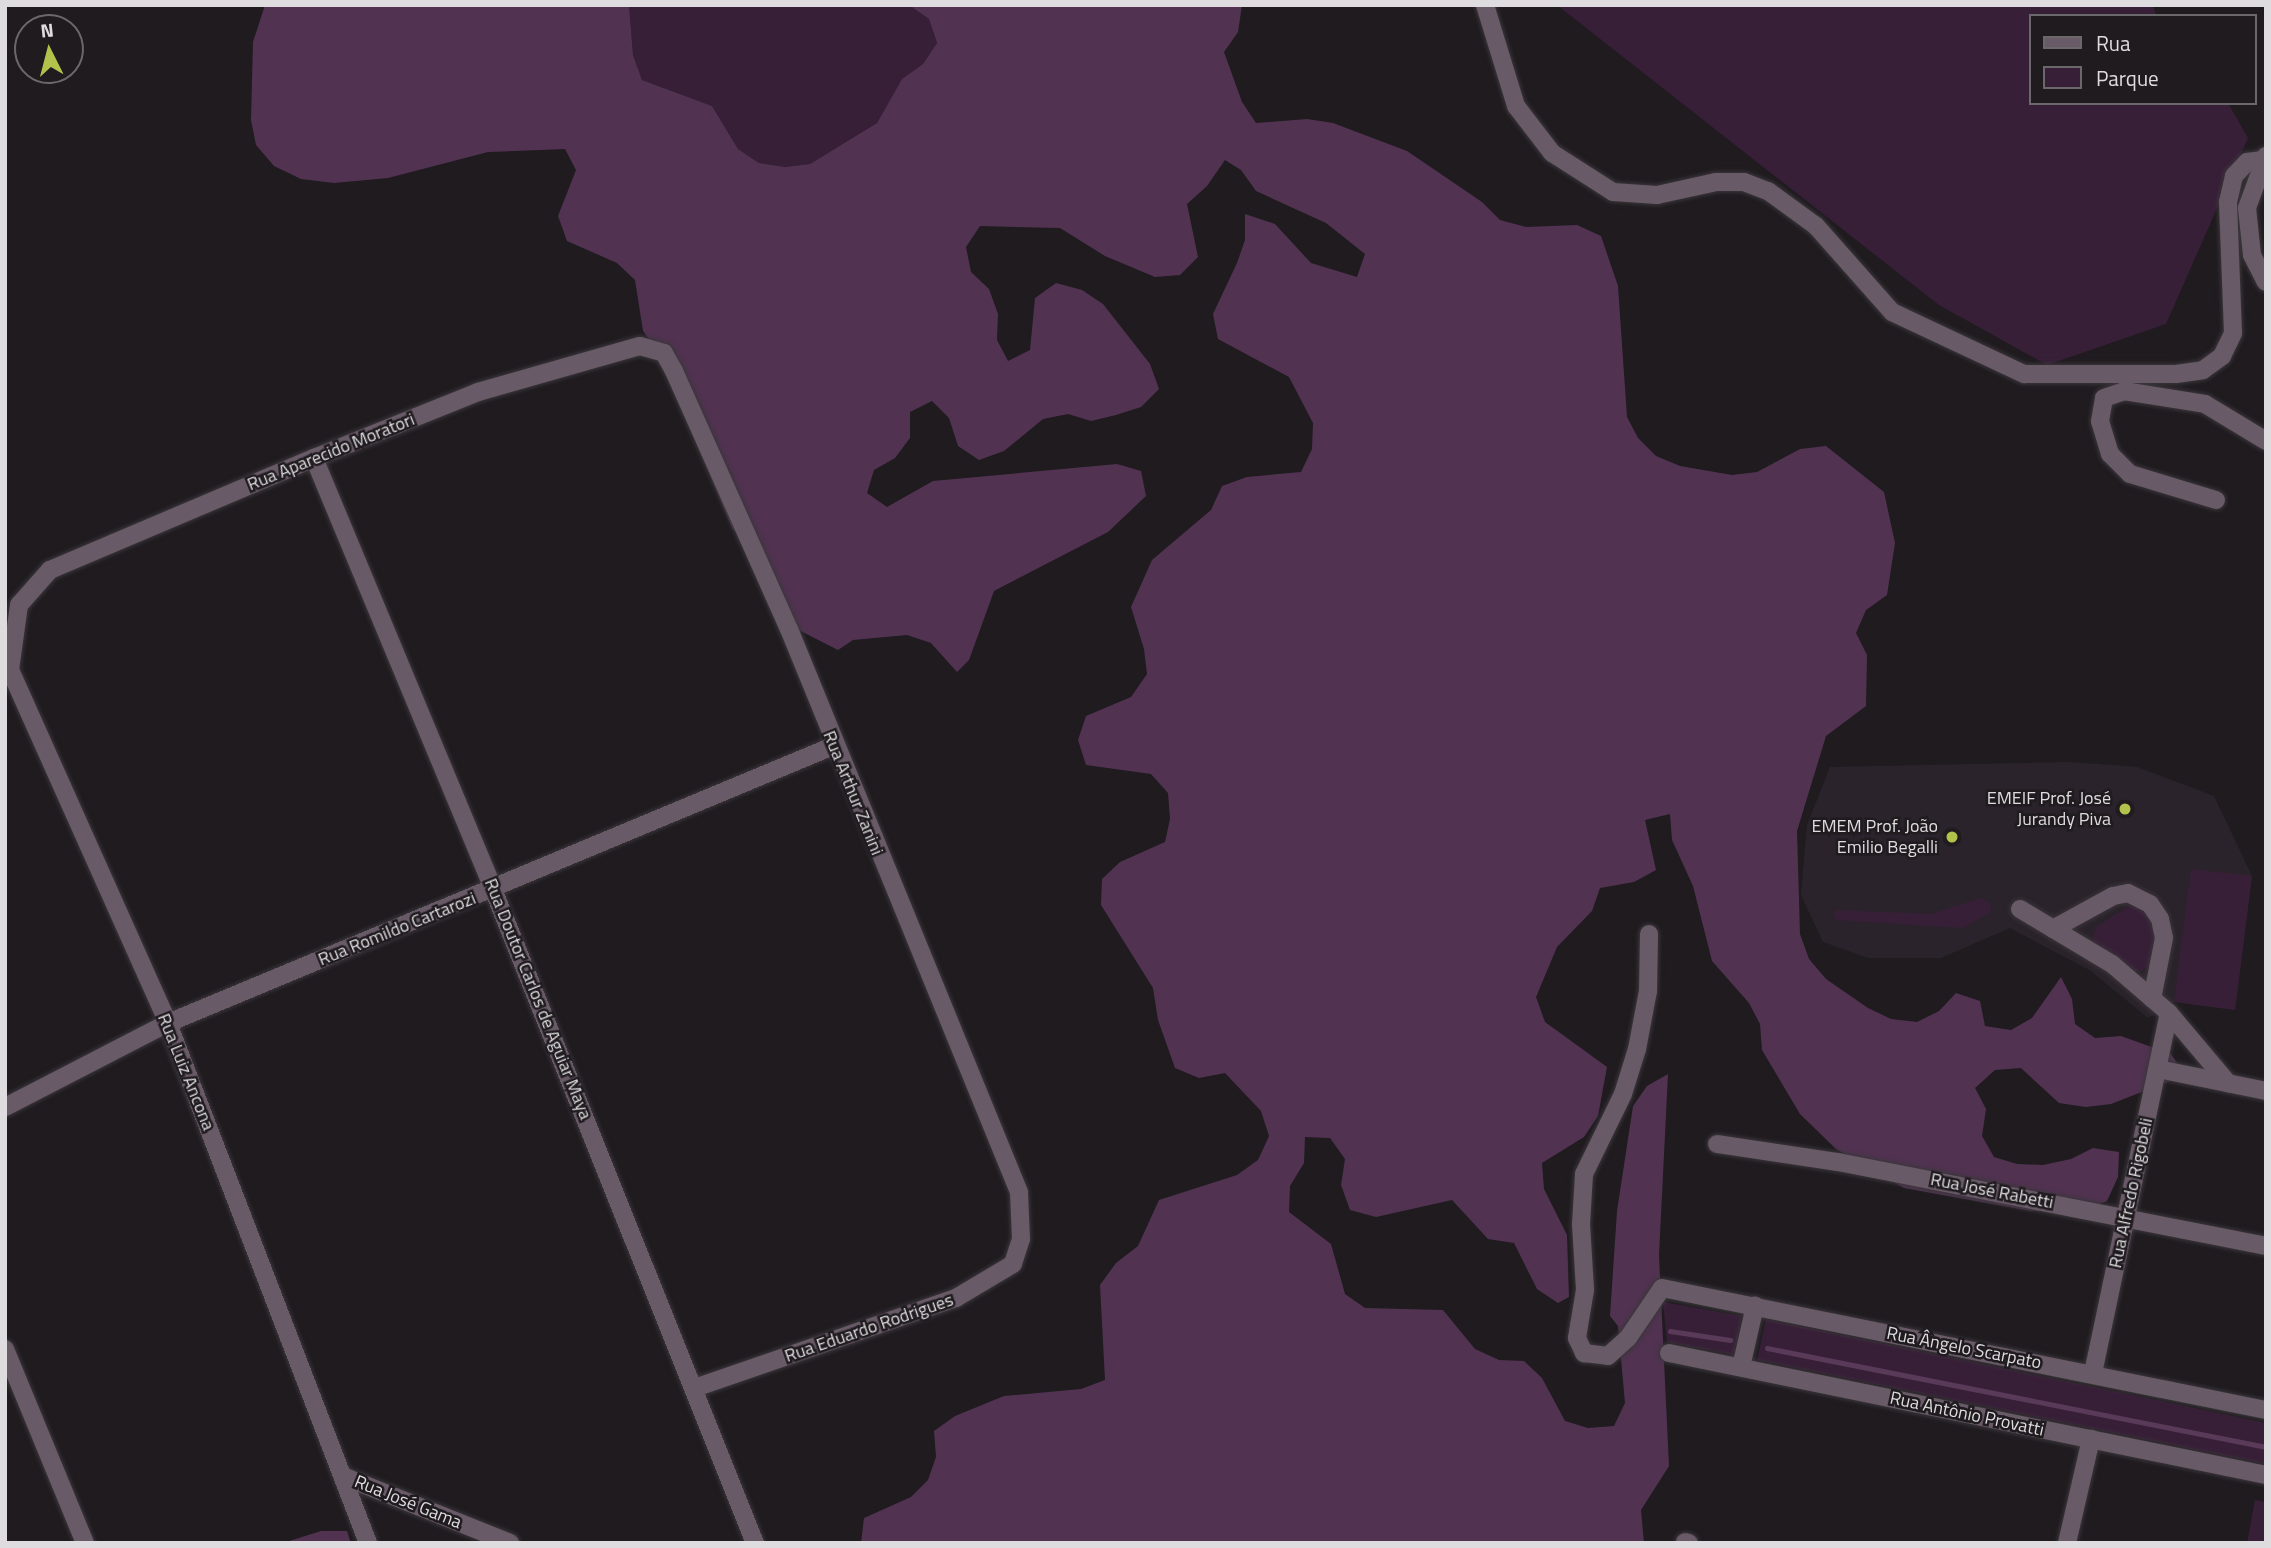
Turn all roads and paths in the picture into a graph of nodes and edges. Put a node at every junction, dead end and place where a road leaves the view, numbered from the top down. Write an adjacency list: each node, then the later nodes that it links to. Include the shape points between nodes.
1 (1485, 5): 2 (street, via 1516,106 1552,153 1613,192 1657,195 1716,182 1744,182 1768,191 1816,226 1892,312 2024,374 2176,374 2203,370 2222,356 2233,333 2228,202 2234,176 2247,162)
2 (2264, 158): 3 (street, via 2246,208 2252,256)
3 (2266, 282)
4 (664, 353): 6 (street, Rua Aparecido Moratori, via 640,346 478,392); 9 (street, Rua Arthur Zanini, via 789,629)
5 (2266, 441): 7 (street, via 2205,404 2124,391 2105,398 2100,421 2110,454 2130,474)
6 (314, 458): 8 (street, Rua Aparecido Moratori, via 50,570); 10 (street, Rua Doutor Carlos de Aguiar Maya)
7 (2216, 500)
8 (19, 605): 16 (street, Rua Luiz Ancona, via 10,670)
9 (833, 746): 10 (street, Rua Romildo Cartarozi); 23 (street, Rua Arthur Zanini, via 1019,1192)
10 (494, 889): 16 (street, Rua Romildo Cartarozi); 30 (street, Rua Doutor Carlos de Aguiar Maya)
11 (2020, 909): 12 (street)
12 (2053, 929): 14 (street, via 2112,964); 14 (street, via 2113,896 2127,893 2150,904 2161,919 2164,938)
13 (1649, 934): 25 (street, Rua Ângelo Scarpato, via 1648,991 1637,1049 1623,1094 1584,1174 1585,1290 1577,1338 1584,1353 1608,1356 1628,1338 1662,1288)
14 (2152, 999): 15 (street)
15 (2169, 1013): 17 (street, Rua Alfredo Rigobeli); 18 (street)
16 (167, 1023): 20 (street, Rua Romildo Cartarozi); 35 (street, Rua Luiz Ancona)
17 (2158, 1069): 18 (street); 22 (street, Rua Alfredo Rigobeli)
18 (2228, 1083): 19 (street)
19 (2266, 1091)
20 (5, 1107)
21 (1717, 1144): 22 (street, Rua José Rabetti)
22 (2126, 1217): 24 (street, Rua José Rabetti); 29 (street, Rua Alfredo Rigobeli)
23 (1021, 1239): 30 (street, Rua Eduardo Rodrigues, via 1013,1264 957,1298)
24 (2266, 1246)
25 (1755, 1306): 28 (street); 29 (street, Rua Ângelo Scarpato)
26 (5, 1349): 31 (street)
27 (1669, 1353): 28 (street, Rua Antônio Provatti)
28 (1741, 1367): 33 (street, Rua Antônio Provatti)
29 (2093, 1373): 32 (street, Rua Ângelo Scarpato)
30 (695, 1388): 39 (street, Rua Doutor Carlos de Aguiar Maya)
31 (13, 1394): 36 (street)
32 (2266, 1410)
33 (2091, 1439): 34 (street, Rua Antônio Provatti); 40 (street)
34 (2266, 1475)
35 (345, 1477): 37 (street, Rua Luiz Ancona); 38 (street, Rua José Gama)
36 (85, 1543)
37 (368, 1543)
38 (510, 1543)
39 (755, 1543)
40 (2067, 1543)

